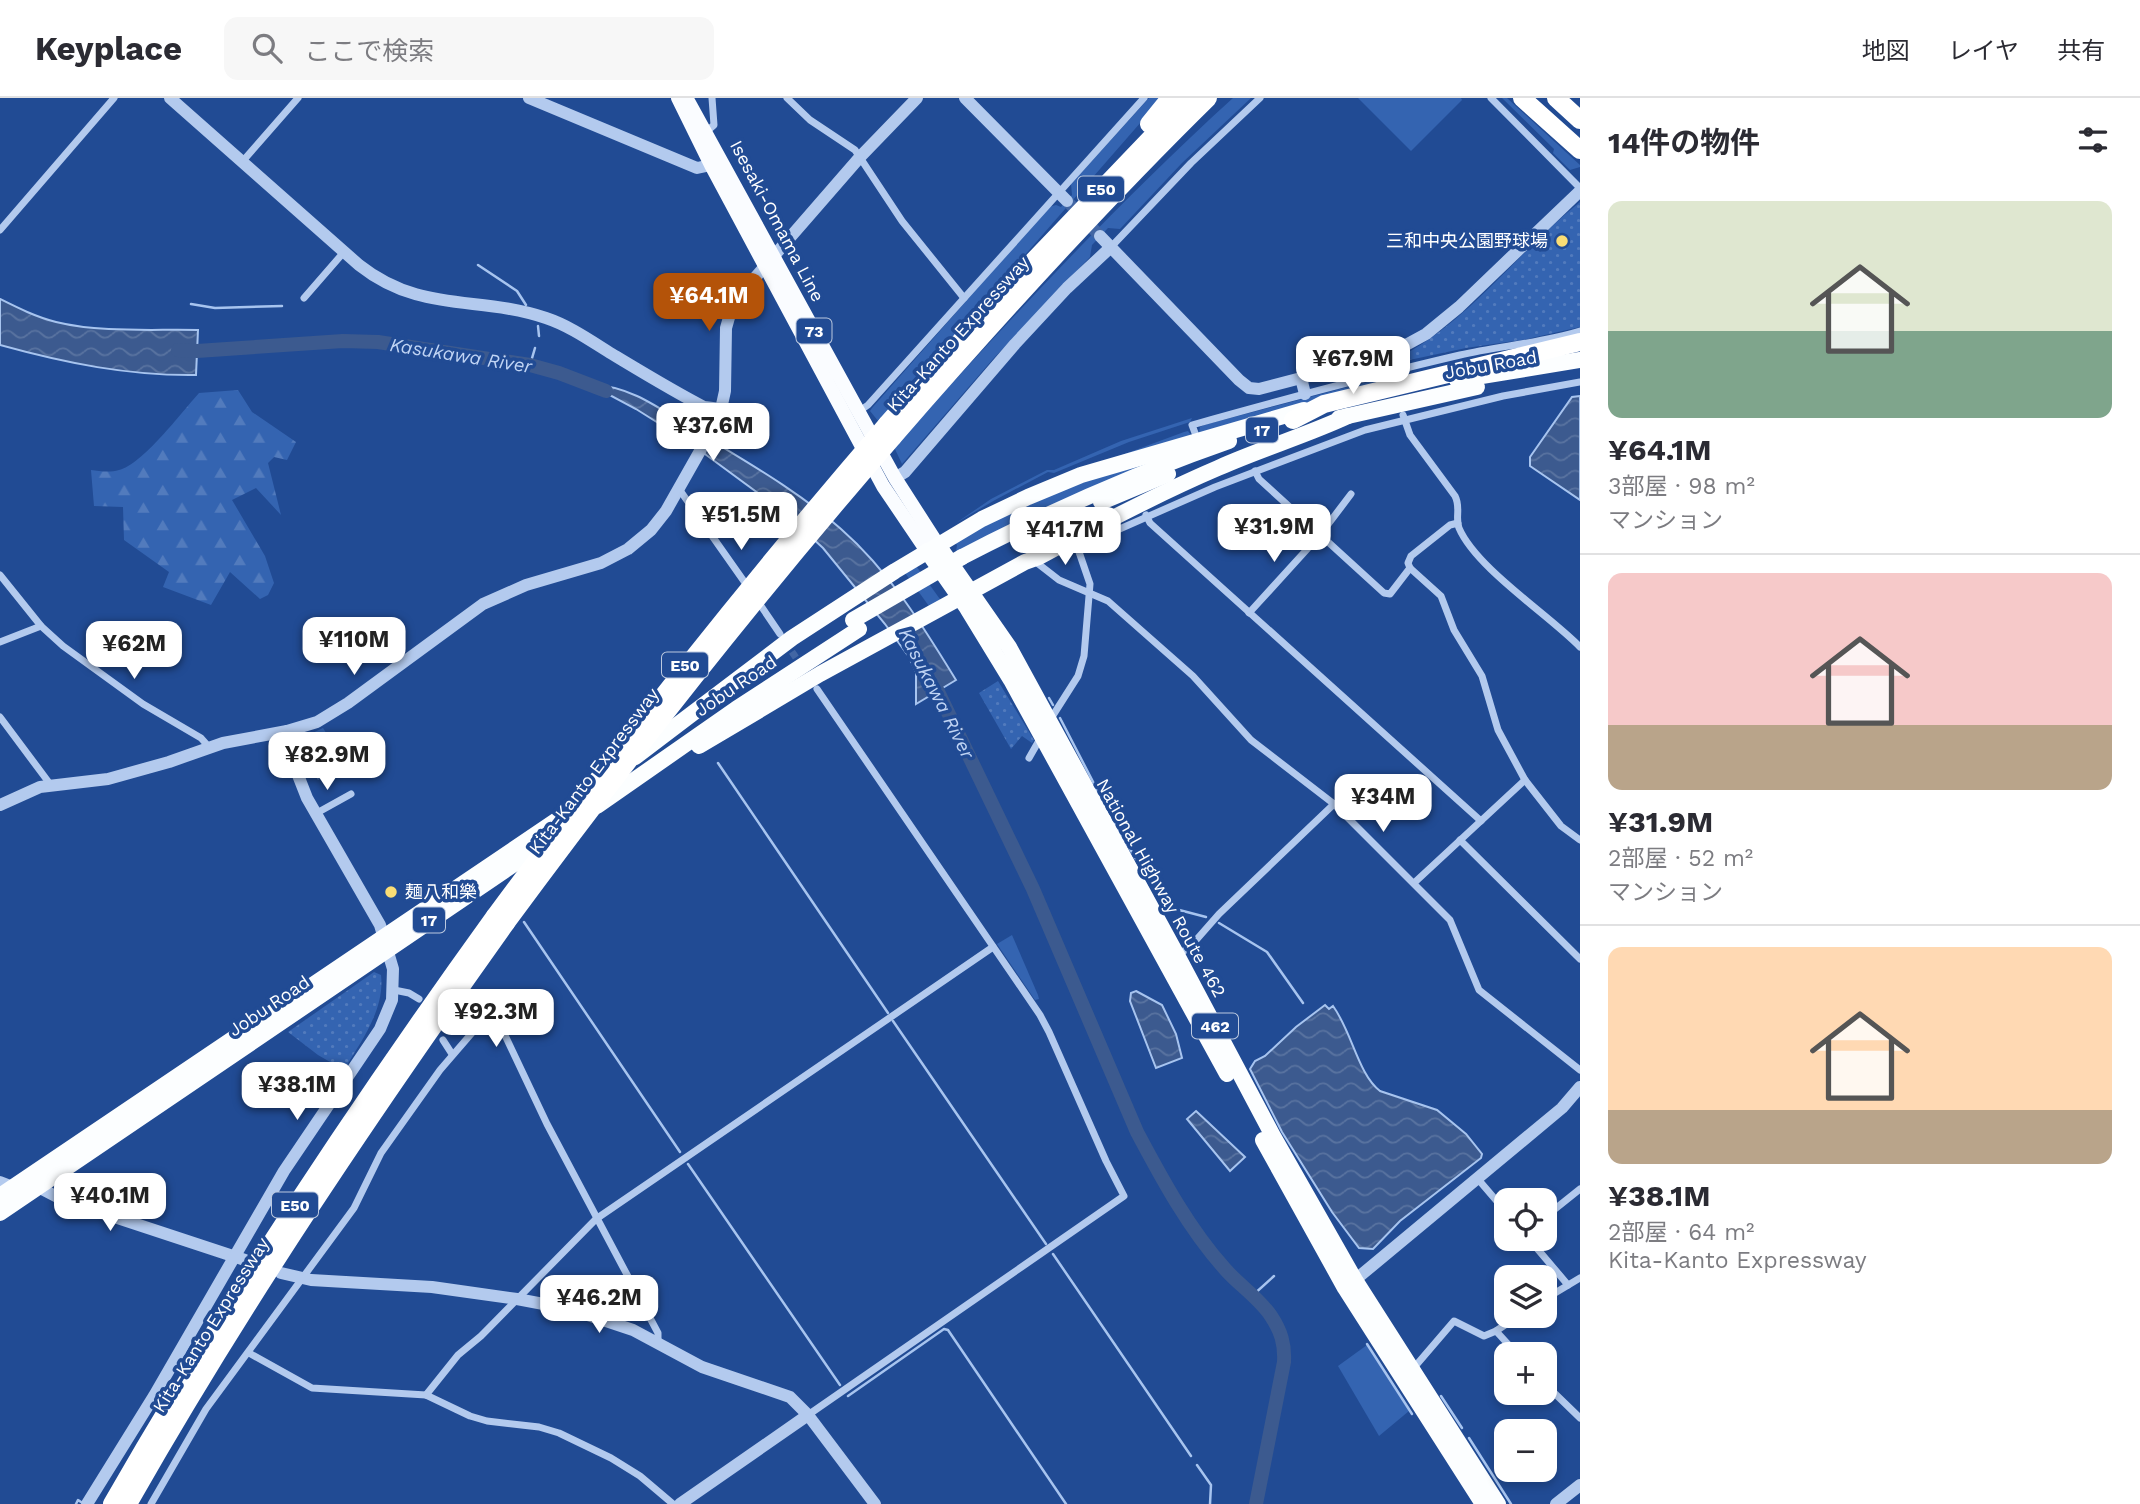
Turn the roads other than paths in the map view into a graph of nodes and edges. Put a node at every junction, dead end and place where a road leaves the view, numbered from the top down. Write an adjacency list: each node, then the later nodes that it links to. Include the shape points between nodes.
1 (114, 98): 29 (street)
2 (170, 98): 24 (street)
3 (298, 98): 24 (street)
4 (529, 98): 25 (street, via 697,168)
5 (678, 98): 25 (main road, Isesaki-Omama Line / 73)
6 (686, 98): 21 (main road, Isesaki-Omama Line / 73)
7 (712, 98): 21 (street, via 714,125)
8 (787, 98): 23 (street)
9 (917, 98): 23 (street)
10 (965, 98): 27 (street)
11 (1144, 98): 27 (street)
12 (1170, 98): 34 (highway)
13 (1189, 98): 34 (highway, Kita-Kanto Expressway / E50)
14 (1208, 98): 28 (highway, Kita-Kanto Expressway / E50)
15 (1223, 98): 28 (highway)
16 (1259, 98): 31 (street)
17 (1491, 98): 26 (street)
18 (1522, 98): 22 (highway)
19 (1556, 98): 20 (highway)
20 (1580, 120)
21 (706, 132): 33 (main road, Isesaki-Omama Line / 73)
22 (1580, 150)
23 (860, 157): 33 (street); 36 (street, via 902,221)
24 (242, 162): 32 (street)
25 (711, 165): 33 (main road, Isesaki-Omama Line / 73)
26 (1580, 190): 42 (street, via 1426,334 1370,360)
27 (1063, 197): 36 (street)
28 (1098, 212): 54 (highway, Kita-Kanto Expressway / E50)
29 (0, 230)
30 (1100, 236): 31 (street)
31 (1111, 247): 42 (street, via 1249,388); 57 (street, via 1052,303)
32 (344, 252): 35 (street); 48 (street, via 381,281 414,296 517,311 559,323 694,402)
33 (769, 260): 48 (street, via 740,295 728,320); 50 (main road, Isesaki-Omama Line / 73); 65 (main road, Isesaki-Omama Line / 73, via 888,495)
34 (1014, 281): 54 (highway, Kita-Kanto Expressway / E50)
35 (304, 298)
36 (964, 298): 50 (street)
37 (1580, 331): 41 (street)
38 (1580, 342): 47 (highway)
39 (1580, 360): 46 (highway, Jobu Road / 17, via 1468,377)
40 (1580, 370): 51 (highway, Jobu Road / 17, via 1472,387)
41 (1394, 372): 43 (street); 45 (street)
42 (1301, 378): 45 (street)
43 (1395, 382)
44 (1580, 382): 52 (street)
45 (1305, 394): 55 (street, via 1192,425)
46 (1362, 401): 47 (highway); 53 (highway, Jobu Road / 17)
47 (1324, 404): 53 (highway); 65 (highway, via 1081,475 1004,508)
48 (721, 409): 59 (street)
49 (1402, 410): 52 (street)
50 (858, 412): 57 (main road, Isesaki-Omama Line / 73)
51 (1348, 416): 66 (highway, via 1191,480); 67 (highway, Jobu Road / 17, via 1179,470)
52 (1404, 419): 56 (street); 63 (street, via 1410,435 1455,496)
53 (1293, 420): 67 (highway, Jobu Road / 17, via 1133,476 1066,505)
54 (890, 430): 96 (highway, Kita-Kanto Expressway / E50, bridge, via 768,564 661,696)
55 (1195, 433)
56 (1255, 471): 60 (street); 64 (street)
57 (895, 478): 65 (main road, Isesaki-Omama Line / 73)
58 (1211, 478): 60 (street)
59 (681, 486): 75 (street); 81 (street, via 651,530 628,549 601,563 499,595 333,713)
60 (1214, 487): 62 (street)
61 (1351, 494): 64 (street)
62 (1146, 515): 70 (street, via 1079,548); 72 (street)
63 (1458, 523): 68 (street, via 1411,556); 77 (street, via 1489,566)
64 (1320, 535): 68 (street, via 1388,595); 72 (street)
65 (932, 548): 71 (highway, National Highway Route 462 / 462); 87 (highway, via 792,638 614,773)
66 (1032, 559): 70 (street, via 1059,580); 71 (highway)
67 (964, 561): 73 (highway, Jobu Road / 17)
68 (1410, 568): 84 (street, via 1441,596 1454,630 1482,676 1499,730)
69 (0, 575): 74 (street)
70 (1089, 592): 80 (street, via 1081,669); 88 (street, via 1108,601 1193,676 1251,740)
71 (965, 594): 80 (highway, National Highway Route 462 / 462, via 997,656); 94 (highway, via 701,745)
72 (1249, 613): 91 (street)
73 (856, 624): 87 (highway, Jobu Road / 17, via 745,690); 94 (highway, Jobu Road / 17)
74 (41, 625): 76 (street); 82 (street, via 124,692)
75 (780, 634)
76 (0, 642)
77 (1580, 647)
78 (817, 689): 98 (street)
79 (0, 717): 85 (street)
80 (1046, 728): 83 (street); 99 (highway, National Highway Route 462 / 462)
81 (287, 732): 82 (street); 90 (street, via 296,770)
82 (209, 747): 85 (street, via 108,779)
83 (1029, 758)
84 (1525, 780): 91 (street); 93 (street, via 1554,818)
85 (50, 784): 89 (street)
86 (351, 794): 90 (street)
87 (586, 800): 97 (highway, Jobu Road / 17)
88 (1334, 804): 95 (street); 99 (street, via 1190,947)
89 (0, 805)
90 (315, 814): 97 (street, via 370,907)
91 (1481, 821): 92 (street)
92 (1460, 840): 95 (street); 100 (street)
93 (1580, 840)
94 (544, 844): 97 (highway, Jobu Road / 17)
95 (1413, 883): 105 (street, via 1450,920 1479,990)
96 (501, 920): 137 (highway, Kita-Kanto Expressway / E50, via 430,1007 299,1200); 138 (highway, Kita-Kanto Expressway / E50, via 310,1207)
97 (385, 943): 101 (street); 108 (highway, Jobu Road / 17); 109 (highway, Jobu Road / 17)
98 (993, 947): 114 (street); 133 (street, via 1049,1032 1124,1196)
99 (1171, 958): 121 (highway, National Highway Route 462 / 462, via 1296,1203)
100 (1580, 959)
101 (394, 990): 102 (street); 116 (street, via 380,1029 284,1171)
102 (419, 999)
103 (443, 1040): 104 (street)
104 (452, 1054): 114 (street, via 486,1013 494,1012); 120 (street, via 381,1153 358,1201)
105 (1580, 1070)
106 (1580, 1087): 107 (street, via 1562,1108)
107 (1477, 1178): 111 (street); 121 (street)
108 (4, 1188): 109 (street)
109 (36, 1188): 113 (highway, Jobu Road / 17); 116 (street)
110 (1580, 1189): 112 (street)
111 (1494, 1198)
112 (1557, 1207)
113 (0, 1213)
114 (596, 1219): 124 (street); 128 (street, via 658,1333)
115 (1539, 1251): 122 (street)
116 (234, 1256): 117 (street); 136 (street)
117 (248, 1261)
118 (281, 1273): 120 (street)
119 (1580, 1278): 122 (street)
120 (302, 1279): 124 (street, via 432,1287); 129 (street)
121 (1350, 1284): 130 (highway, National Highway Route 462 / 462); 143 (highway, National Highway Route 462 / 462)
122 (1568, 1285): 123 (street)
123 (1557, 1292)
124 (517, 1299): 128 (street, via 586,1313); 131 (street, via 464,1349)
125 (1500, 1328): 126 (street)
126 (1496, 1331): 127 (street); 130 (street, via 1484,1336 1454,1321)
127 (1506, 1342)
128 (658, 1343): 133 (street, via 702,1367 790,1397)
129 (249, 1353): 131 (street, via 312,1388); 139 (street, via 200,1419)
130 (1412, 1370): 144 (highway, National Highway Route 462 / 462)
131 (426, 1395): 140 (street, via 470,1416 539,1427 575,1439 640,1476)
132 (1557, 1396): 134 (street)
133 (808, 1415): 141 (street); 142 (street)
134 (1580, 1419)
135 (1580, 1485): 145 (street)
136 (87, 1504)
137 (112, 1504)
138 (128, 1504)
139 (151, 1504)
140 (673, 1504)
141 (680, 1504)
142 (875, 1504)
143 (1483, 1504)
144 (1498, 1504)
145 (1556, 1504)

